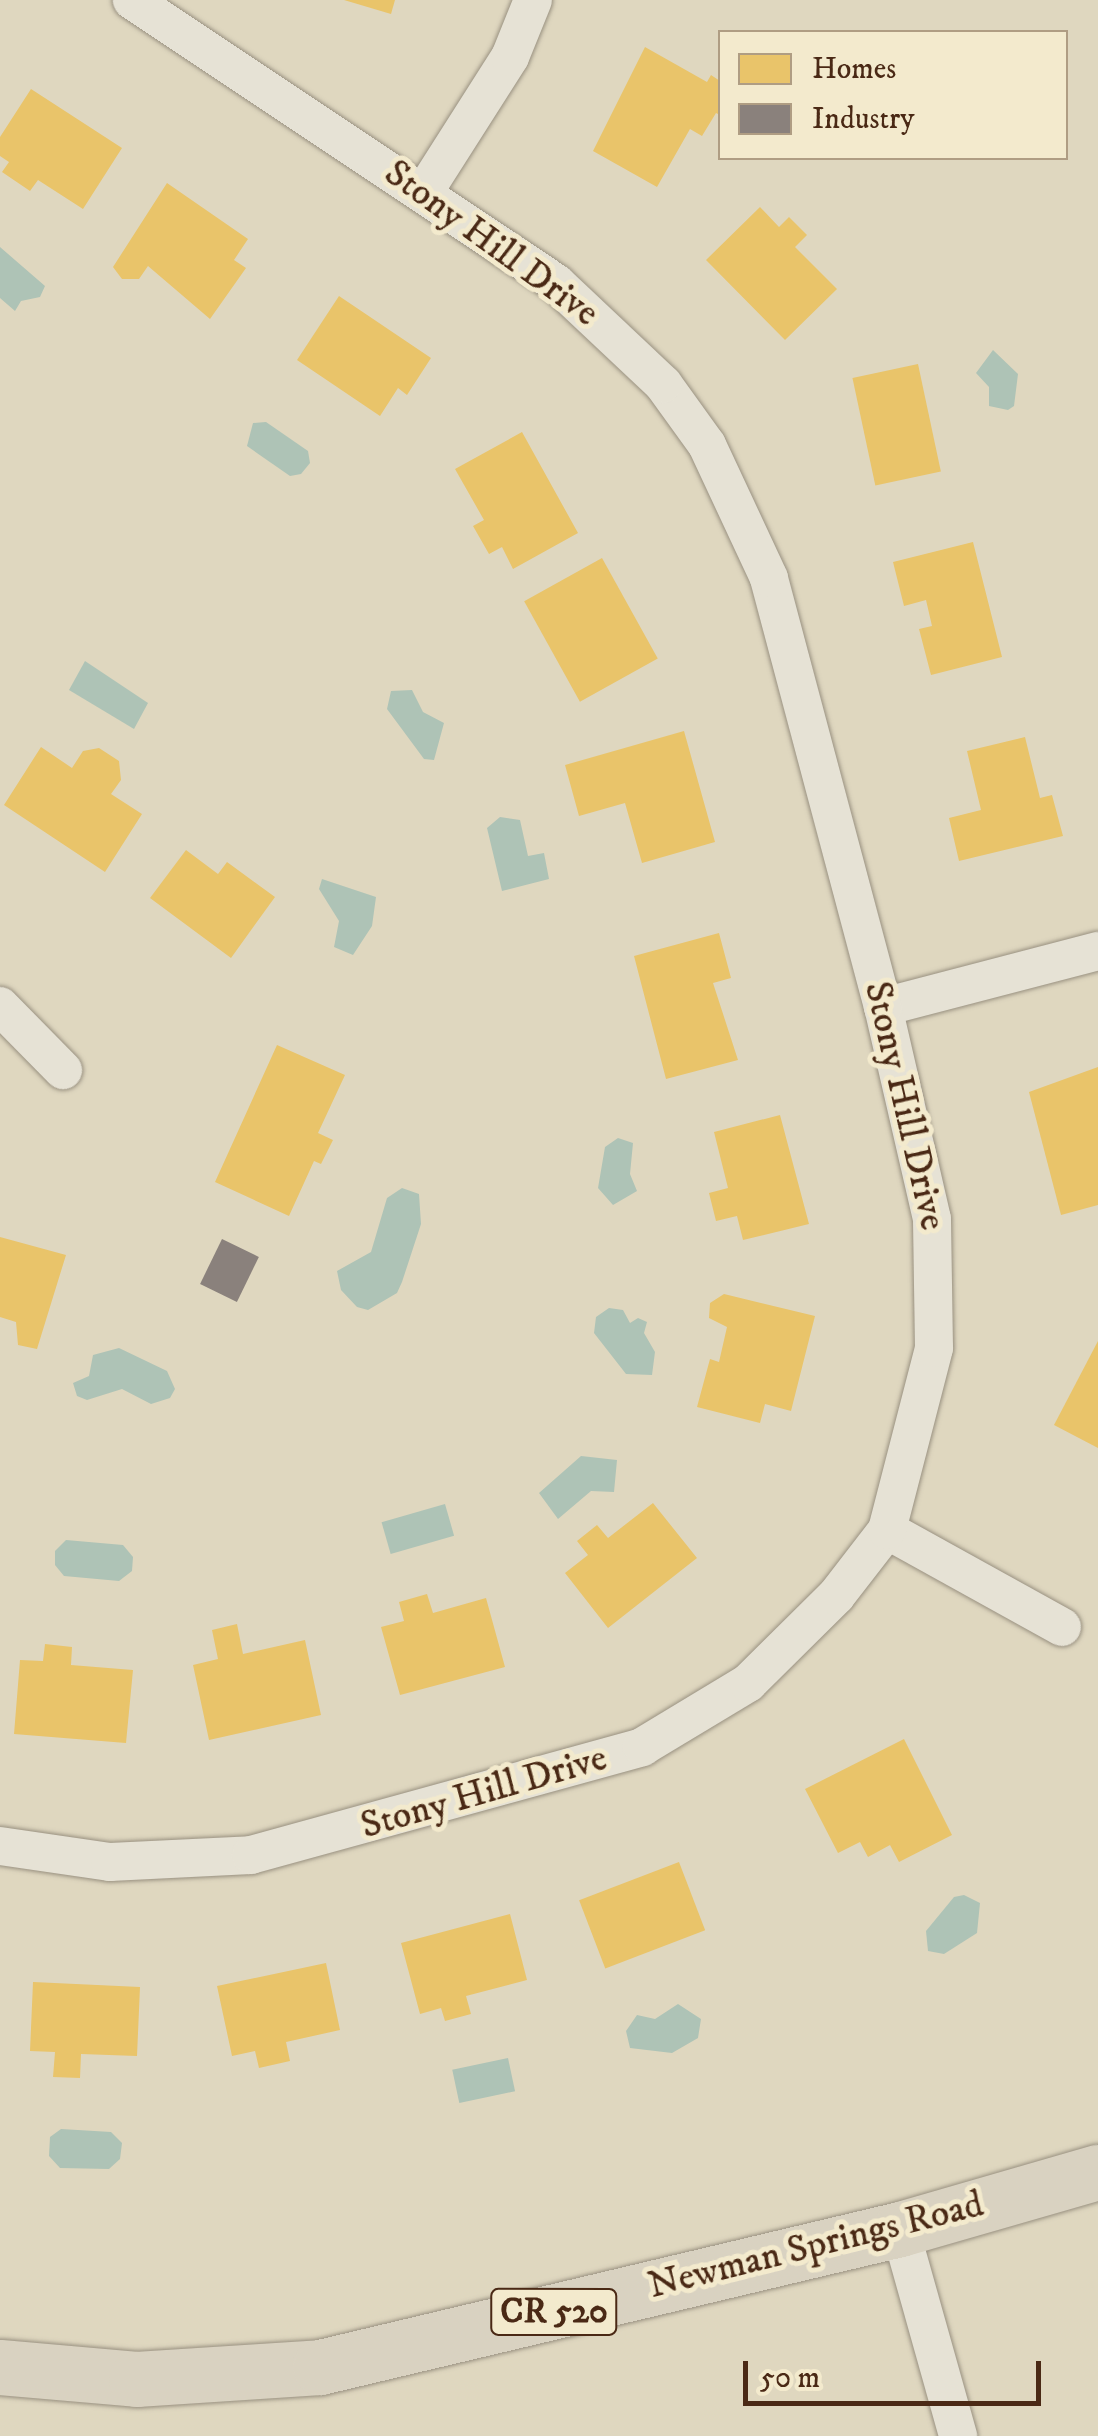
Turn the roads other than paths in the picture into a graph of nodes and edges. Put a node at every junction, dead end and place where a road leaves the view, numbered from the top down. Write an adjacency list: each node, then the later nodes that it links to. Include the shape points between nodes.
1 (132, 0): 3 (street, Stony Hill Drive)
2 (533, 0): 3 (street, via 510,58)
3 (424, 192): 6 (street, Stony Hill Drive, via 556,283 618,337 707,444 768,578)
4 (1098, 952): 6 (street)
5 (0, 1006): 7 (street)
6 (883, 1007): 8 (street, Stony Hill Drive, via 932,1219 936,1312 921,1418)
7 (63, 1070)
8 (887, 1530): 9 (street); 10 (street, Stony Hill Drive, via 836,1596 748,1683 642,1746 594,1764 251,1855 110,1862)
9 (1062, 1626)
10 (0, 1846)
11 (1098, 2172): 12 (main road, Newman Springs Road / CR 520)
12 (900, 2229): 13 (main road, Newman Springs Road / CR 520, via 320,2367 136,2379); 14 (street)
13 (0, 2367)
14 (958, 2436)

